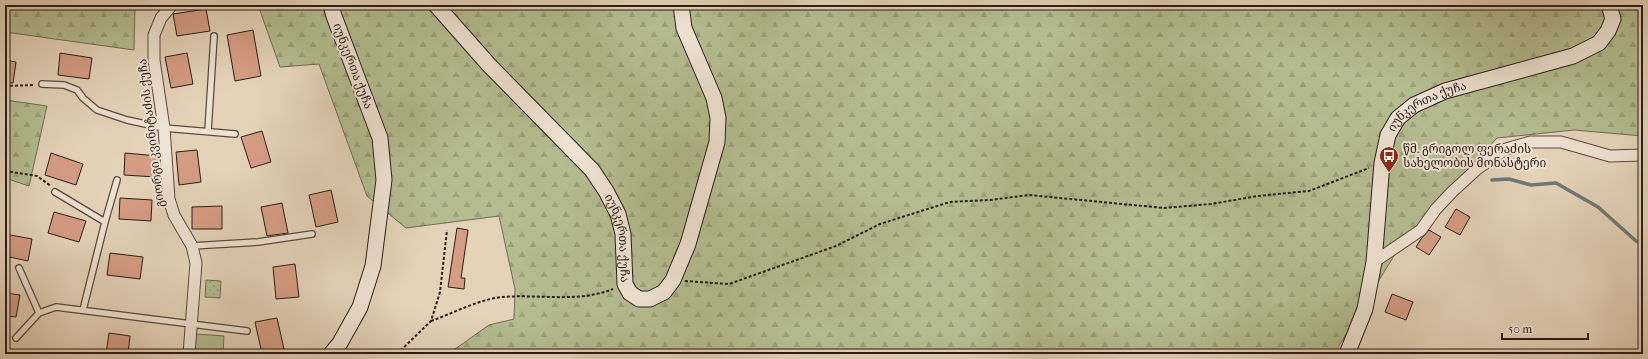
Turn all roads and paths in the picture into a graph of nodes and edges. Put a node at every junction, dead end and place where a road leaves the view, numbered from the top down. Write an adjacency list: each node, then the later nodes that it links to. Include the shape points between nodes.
1 (172, 5): 9 (street, გიორგი კვინიტაძის ქუჩა, via 161,18 154,35 154,60)
2 (331, 5): 32 (main road, იუნკერთა ქუჩა, via 380,138 384,180 373,266 360,307)
3 (436, 5): 24 (main road, იუნკერთა ქუჩა, via 489,66 592,170 618,214 623,234)
4 (681, 5): 23 (main road, იუნკერთა ქუჩა, via 684,28 714,98 718,118 717,142 688,244)
5 (1609, 5): 13 (main road, იუნკერთა ქუჩა, via 1613,19 1608,31 1598,43 1573,56 1445,91 1414,105 1398,118 1388,135)
6 (214, 36): 10 (lane)
7 (42, 84): 8 (path); 9 (lane, via 64,85 77,90 97,110)
8 (5, 86)
9 (164, 128): 10 (lane); 20 (street, გიორგი კვინიტაძის ქუჩა, via 169,199 174,215)
10 (208, 131): 11 (lane)
11 (235, 134)
12 (1643, 155): 21 (street, via 1610,156 1561,142 1530,142 1506,149 1477,169 1452,192 1421,230)
13 (1382, 163): 21 (main road, იუნკერთა ქუჩა); 23 (path, via 1309,191 1211,204 1164,208 1029,195 950,202 880,224 836,246 729,284)
14 (5, 170): 16 (path, via 37,176 50,184)
15 (117, 180): 17 (lane)
16 (55, 192): 17 (lane)
17 (105, 222): 25 (lane)
18 (447, 230): 27 (path, via 440,292)
19 (312, 234): 20 (lane, via 258,242)
20 (192, 246): 28 (street, გიორგი კვინიტაძის ქუჩა, via 196,263)
21 (1374, 262): 34 (main road, იუნკერთა ქუჩა, via 1365,309)
22 (19, 268): 26 (lane)
23 (673, 280): 24 (main road, იუნკერთა ქუჩა, via 664,292 650,299 639,299 630,293)
24 (624, 284): 27 (path, via 602,293 503,297 483,301)
25 (83, 310): 26 (lane, via 56,307); 28 (lane)
26 (40, 313): 30 (lane)
27 (431, 322): 33 (path)
28 (192, 323): 29 (lane); 31 (street, გიორგი კვინიტაძის ქუჩა)
29 (246, 331)
30 (16, 338)
31 (189, 354)
32 (331, 354)
33 (396, 354)
34 (1346, 354)

